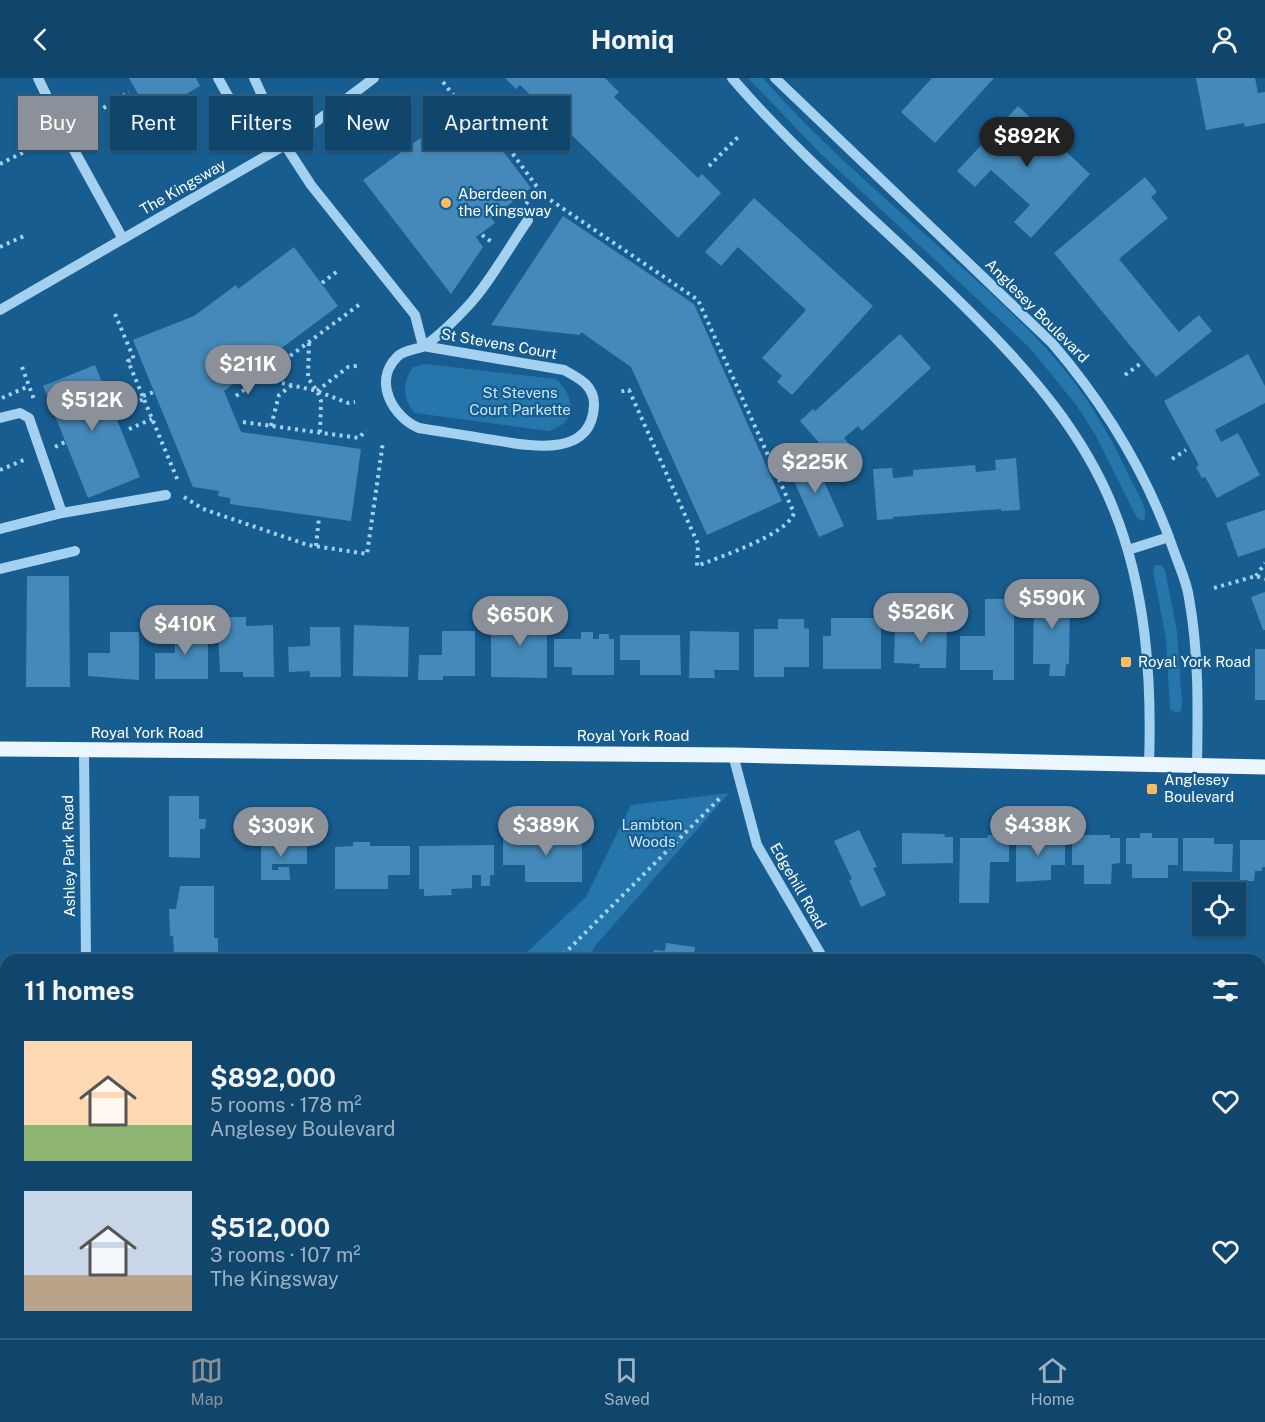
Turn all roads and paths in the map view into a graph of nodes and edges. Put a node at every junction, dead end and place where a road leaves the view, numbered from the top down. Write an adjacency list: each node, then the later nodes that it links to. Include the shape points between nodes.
1 (38, 78): 9 (street)
2 (218, 78): 10 (street)
3 (254, 78): 11 (street)
4 (374, 78): 13 (street, The Kingsway)
5 (732, 78): 62 (street, via 762,113 941,282 1029,372 1065,419 1095,468)
6 (774, 78): 60 (street, Anglesey Boulevard, via 1052,343 1083,379 1113,421 1155,501)
7 (443, 82): 40 (path, via 461,105 471,97 543,195 698,300 793,518 779,531 697,566 698,544 629,390)
8 (129, 92): 12 (path)
9 (47, 96)
10 (228, 96)
11 (262, 96)
12 (98, 111)
13 (313, 124)
14 (740, 135): 20 (path)
15 (28, 150): 19 (path)
16 (74, 150): 23 (street)
17 (276, 150): 23 (street, The Kingsway)
18 (288, 150): 31 (street, St Stevens Court, via 317,193 415,315)
19 (0, 164)
20 (709, 166)
21 (528, 220): 31 (street, via 469,306)
22 (26, 235): 24 (path)
23 (123, 239): 28 (street, The Kingsway)
24 (0, 247)
25 (339, 270): 26 (path)
26 (322, 283)
27 (360, 304): 30 (path)
28 (0, 310)
29 (115, 314): 42 (path, via 134,359 128,361)
30 (309, 342): 35 (path); 38 (path, via 308,378)
31 (423, 346): 31 (street, St Stevens Court, via 397,357 389,369 388,397 405,423 541,447 576,439 594,412 594,399 582,379 564,370)
32 (1140, 364): 34 (path)
33 (357, 366): 38 (path, via 348,367)
34 (1125, 375)
35 (260, 378): 36 (path); 41 (path)
36 (292, 385): 38 (path); 49 (path, via 279,395)
37 (29, 386): 43 (path)
38 (317, 391): 44 (path); 52 (path, via 321,401)
39 (153, 392): 42 (path)
40 (618, 392)
41 (236, 396)
42 (144, 398): 45 (path); 47 (path)
43 (0, 399)
44 (355, 402)
45 (120, 409)
46 (0, 418): 57 (street, via 20,412 29,418)
47 (152, 419): 50 (path); 61 (path, via 186,499 203,509)
48 (243, 422): 49 (path)
49 (271, 426): 52 (path)
50 (129, 429)
51 (366, 430): 52 (path, via 358,438)
52 (320, 433)
53 (382, 442): 61 (path, via 366,554)
54 (1186, 450): 55 (path)
55 (1172, 459)
56 (166, 495): 57 (street)
57 (62, 513): 59 (street)
58 (319, 517): 61 (path)
59 (0, 529)
60 (1169, 537): 62 (street); 73 (street, Anglesey Boulevard, via 1189,595 1197,651)
61 (316, 546)
62 (1128, 550): 72 (street, via 1146,650 1151,719)
63 (75, 551): 65 (street)
64 (1265, 563): 66 (path)
65 (0, 569)
66 (1256, 576): 67 (path); 68 (path)
67 (1265, 579)
68 (1214, 588)
69 (0, 749): 70 (main road, Royal York Road)
70 (84, 751): 71 (main road, Royal York Road); 76 (street, Ashley Park Road)
71 (733, 755): 72 (main road, Royal York Road); 78 (street, Edgehill Road, via 757,845)
72 (1149, 764): 73 (main road, Royal York Road)
73 (1197, 766): 74 (main road, Royal York Road)
74 (1265, 766)
75 (720, 798): 77 (path)
76 (86, 954)
77 (564, 954)
78 (821, 954)

